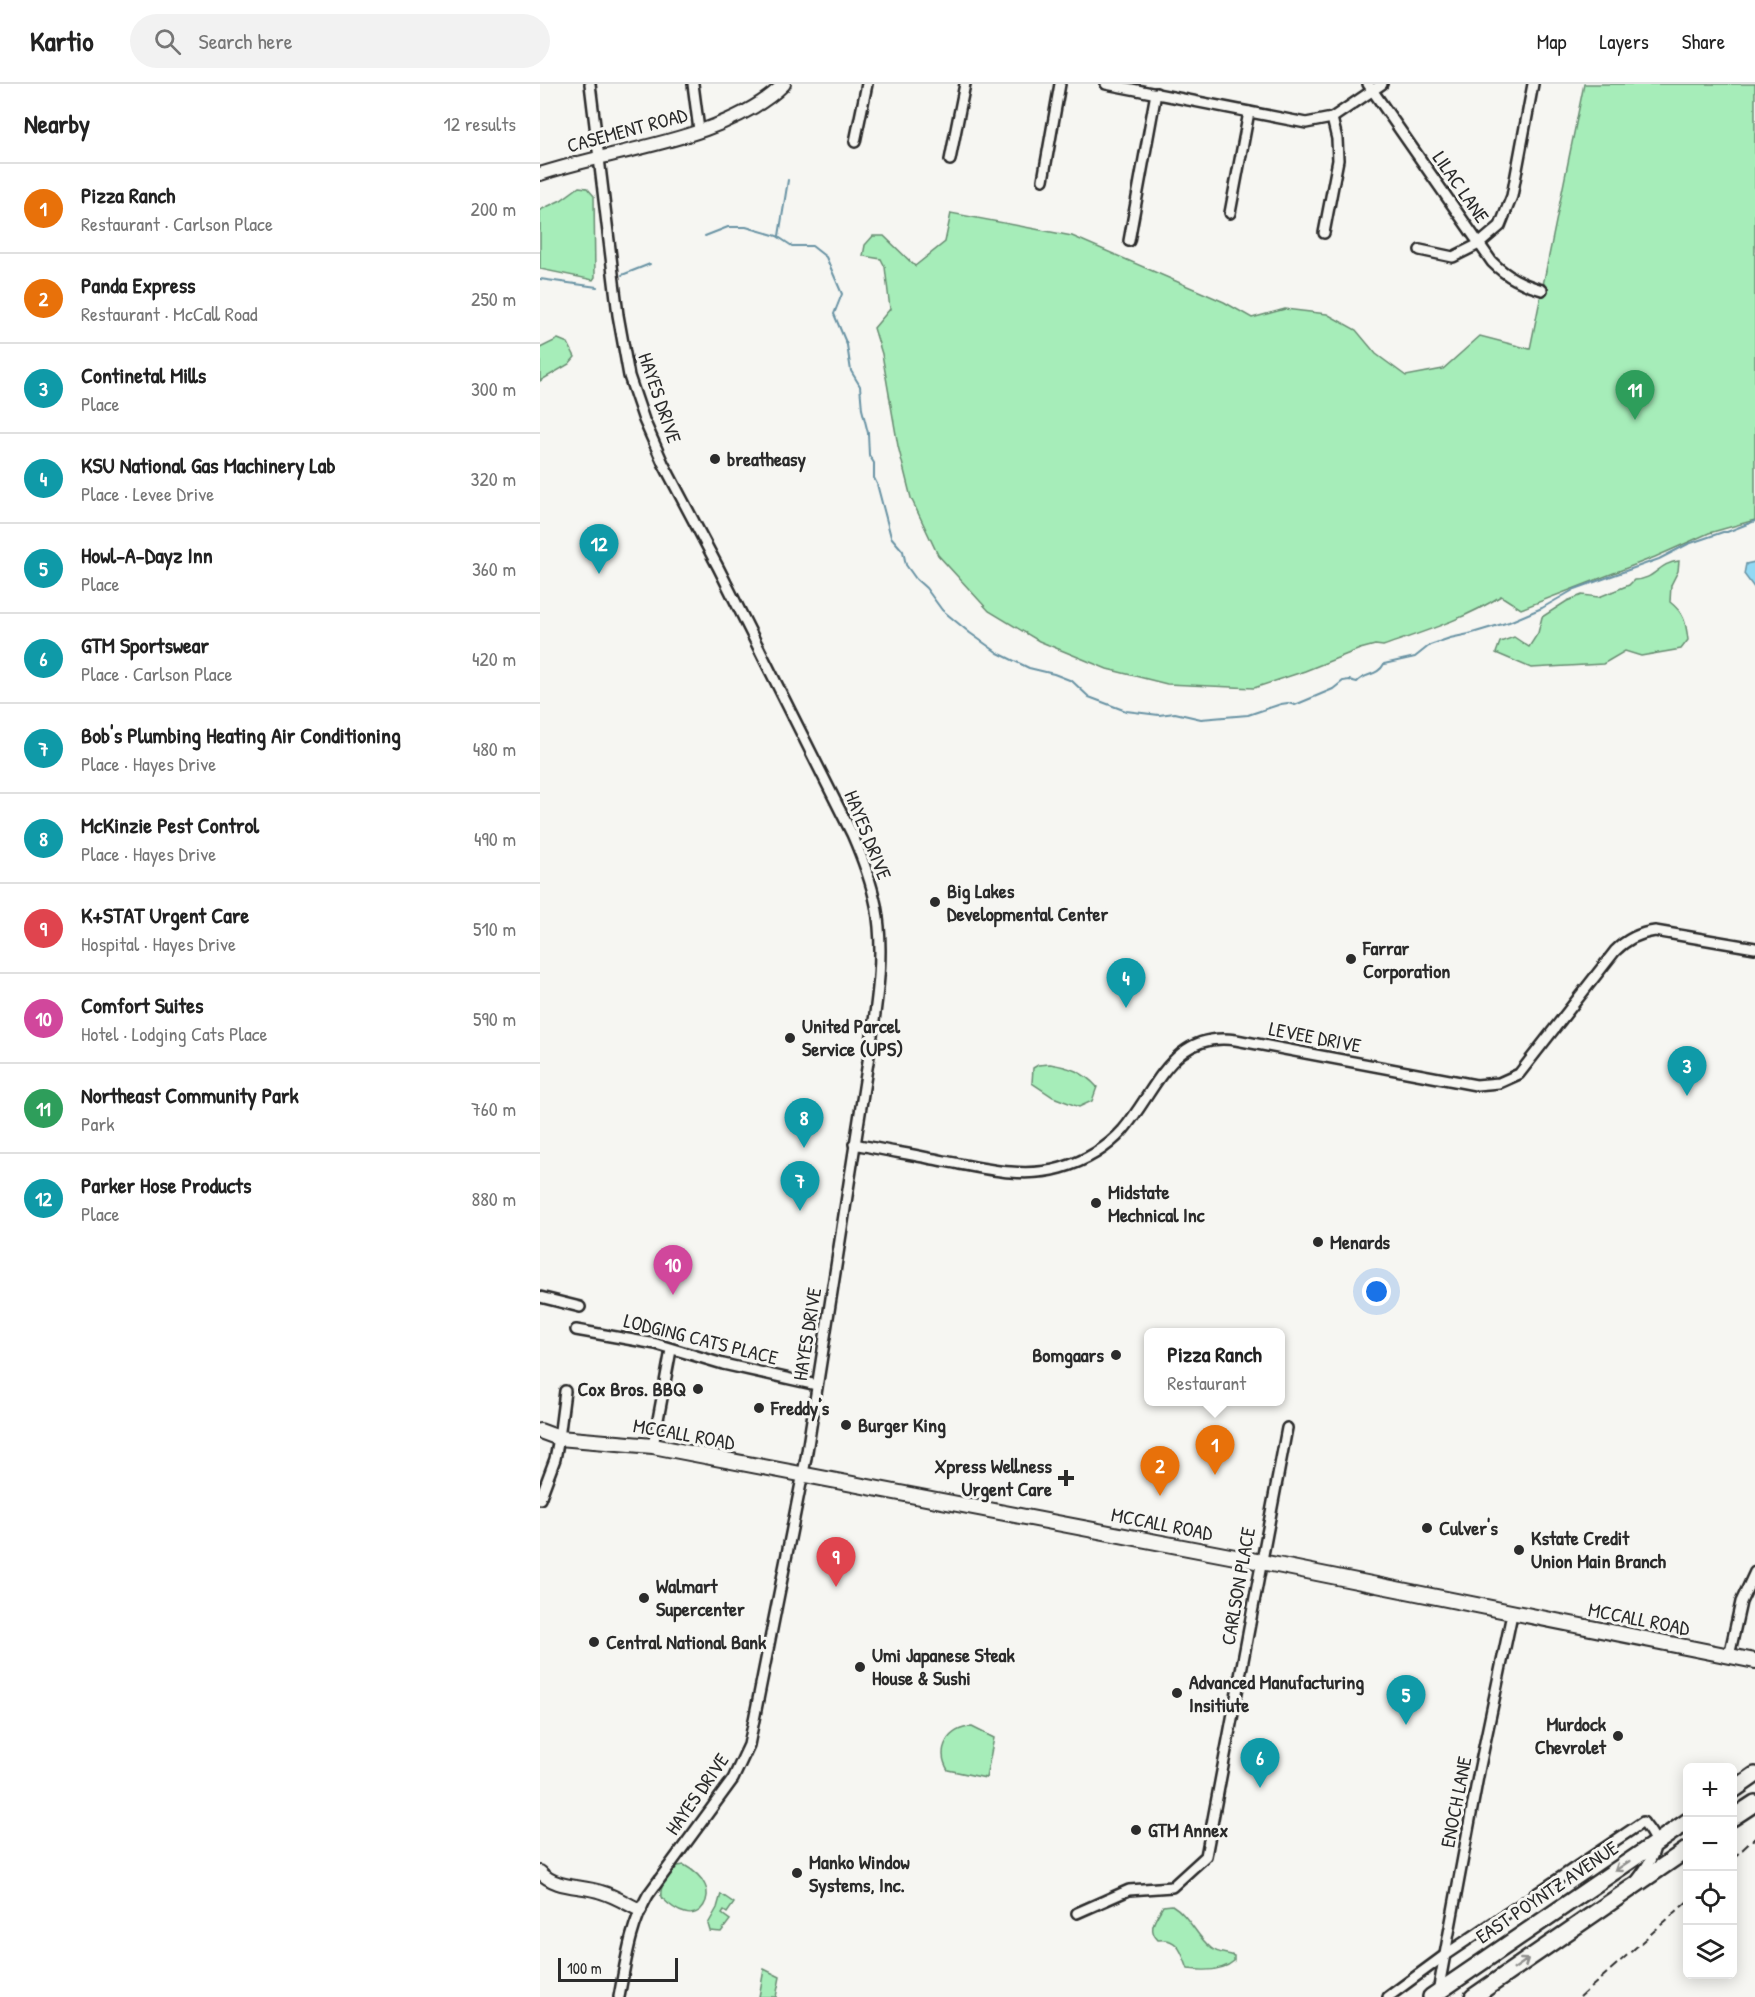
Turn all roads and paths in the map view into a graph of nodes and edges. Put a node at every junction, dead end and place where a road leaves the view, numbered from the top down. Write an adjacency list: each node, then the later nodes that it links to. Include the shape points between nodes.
1 (590, 84): 16 (street, HAYES DRIVE)
2 (693, 84): 14 (street)
3 (784, 84): 14 (street, CASEMENT ROAD, via 749,111)
4 (867, 84): 15 (street)
5 (965, 84): 17 (street)
6 (1060, 84): 19 (street)
7 (1106, 84): 11 (street)
8 (1382, 84): 10 (street)
9 (1533, 84): 23 (street, via 1507,212 1500,226)
10 (1371, 87): 13 (street); 23 (street, LILAC LANE)
11 (1156, 93): 12 (street); 22 (street)
12 (1249, 112): 13 (street, via 1306,123); 20 (street)
13 (1332, 118): 21 (street, via 1338,160)
14 (699, 130): 16 (street, CASEMENT ROAD)
15 (855, 142)
16 (598, 158): 18 (street, CASEMENT ROAD); 27 (street, HAYES DRIVE, via 618,315 629,376 644,420 852,834 876,904 880,953 877,998)
17 (950, 160)
18 (540, 174)
19 (1043, 180)
20 (1230, 213)
21 (1324, 233)
22 (1129, 242)
23 (1479, 244): 24 (street, via 1454,257); 25 (street, LILAC LANE, via 1502,271)
24 (1420, 250)
25 (1542, 290)
26 (1755, 948): 27 (street, LEVEE DRIVE, via 1655,931 1632,937 1615,951 1519,1074 1499,1083 1476,1085 1229,1039 1205,1040 1182,1051 1122,1131 1098,1153 1059,1168 1032,1173 1001,1172)
27 (854, 1144): 32 (street, HAYES DRIVE)
28 (540, 1297): 29 (street)
29 (580, 1307)
30 (576, 1330): 31 (street, LODGING CATS PLACE)
31 (671, 1350): 32 (street, LODGING CATS PLACE); 38 (street)
32 (818, 1385): 39 (street, HAYES DRIVE)
33 (565, 1391): 36 (street)
34 (1287, 1428): 41 (street, CARLSON PLACE)
35 (540, 1431): 36 (main road, MCCALL ROAD)
36 (560, 1438): 37 (main road, MCCALL ROAD); 38 (main road, MCCALL ROAD); 40 (street)
37 (540, 1443)
38 (653, 1446): 39 (main road, MCCALL ROAD)
39 (802, 1476): 41 (main road, MCCALL ROAD); 55 (street, HAYES DRIVE, via 749,1745 733,1779)
40 (540, 1499)
41 (1260, 1563): 43 (main road, MCCALL ROAD); 56 (street, CARLSON PLACE, via 1206,1856 1172,1887 1129,1890)
42 (1755, 1572): 44 (street, via 1742,1602)
43 (1512, 1614): 44 (main road, MCCALL ROAD); 57 (street, ENOCH LANE)
44 (1729, 1656): 45 (main road, MCCALL ROAD)
45 (1755, 1661)
46 (1755, 1775): 47 (highway)
47 (1737, 1788)
48 (1755, 1803): 49 (highway)
49 (1734, 1817)
50 (1683, 1824): 51 (highway, EAST POYNTZ AVENUE)
51 (1655, 1844): 54 (street); 57 (street, via 1643,1822); 58 (highway, EAST POYNTZ AVENUE, one-way to 58)
52 (1683, 1852): 54 (highway)
53 (540, 1872): 55 (street, via 564,1886 599,1891)
54 (1634, 1886): 61 (highway, one-way to 54)
55 (639, 1910): 59 (street, HAYES DRIVE)
56 (1077, 1913)
57 (1445, 1955): 58 (street, ENOCH LANE); 60 (street)
58 (1435, 1995)
59 (620, 1997)
60 (1389, 1997)
61 (1473, 1997)

